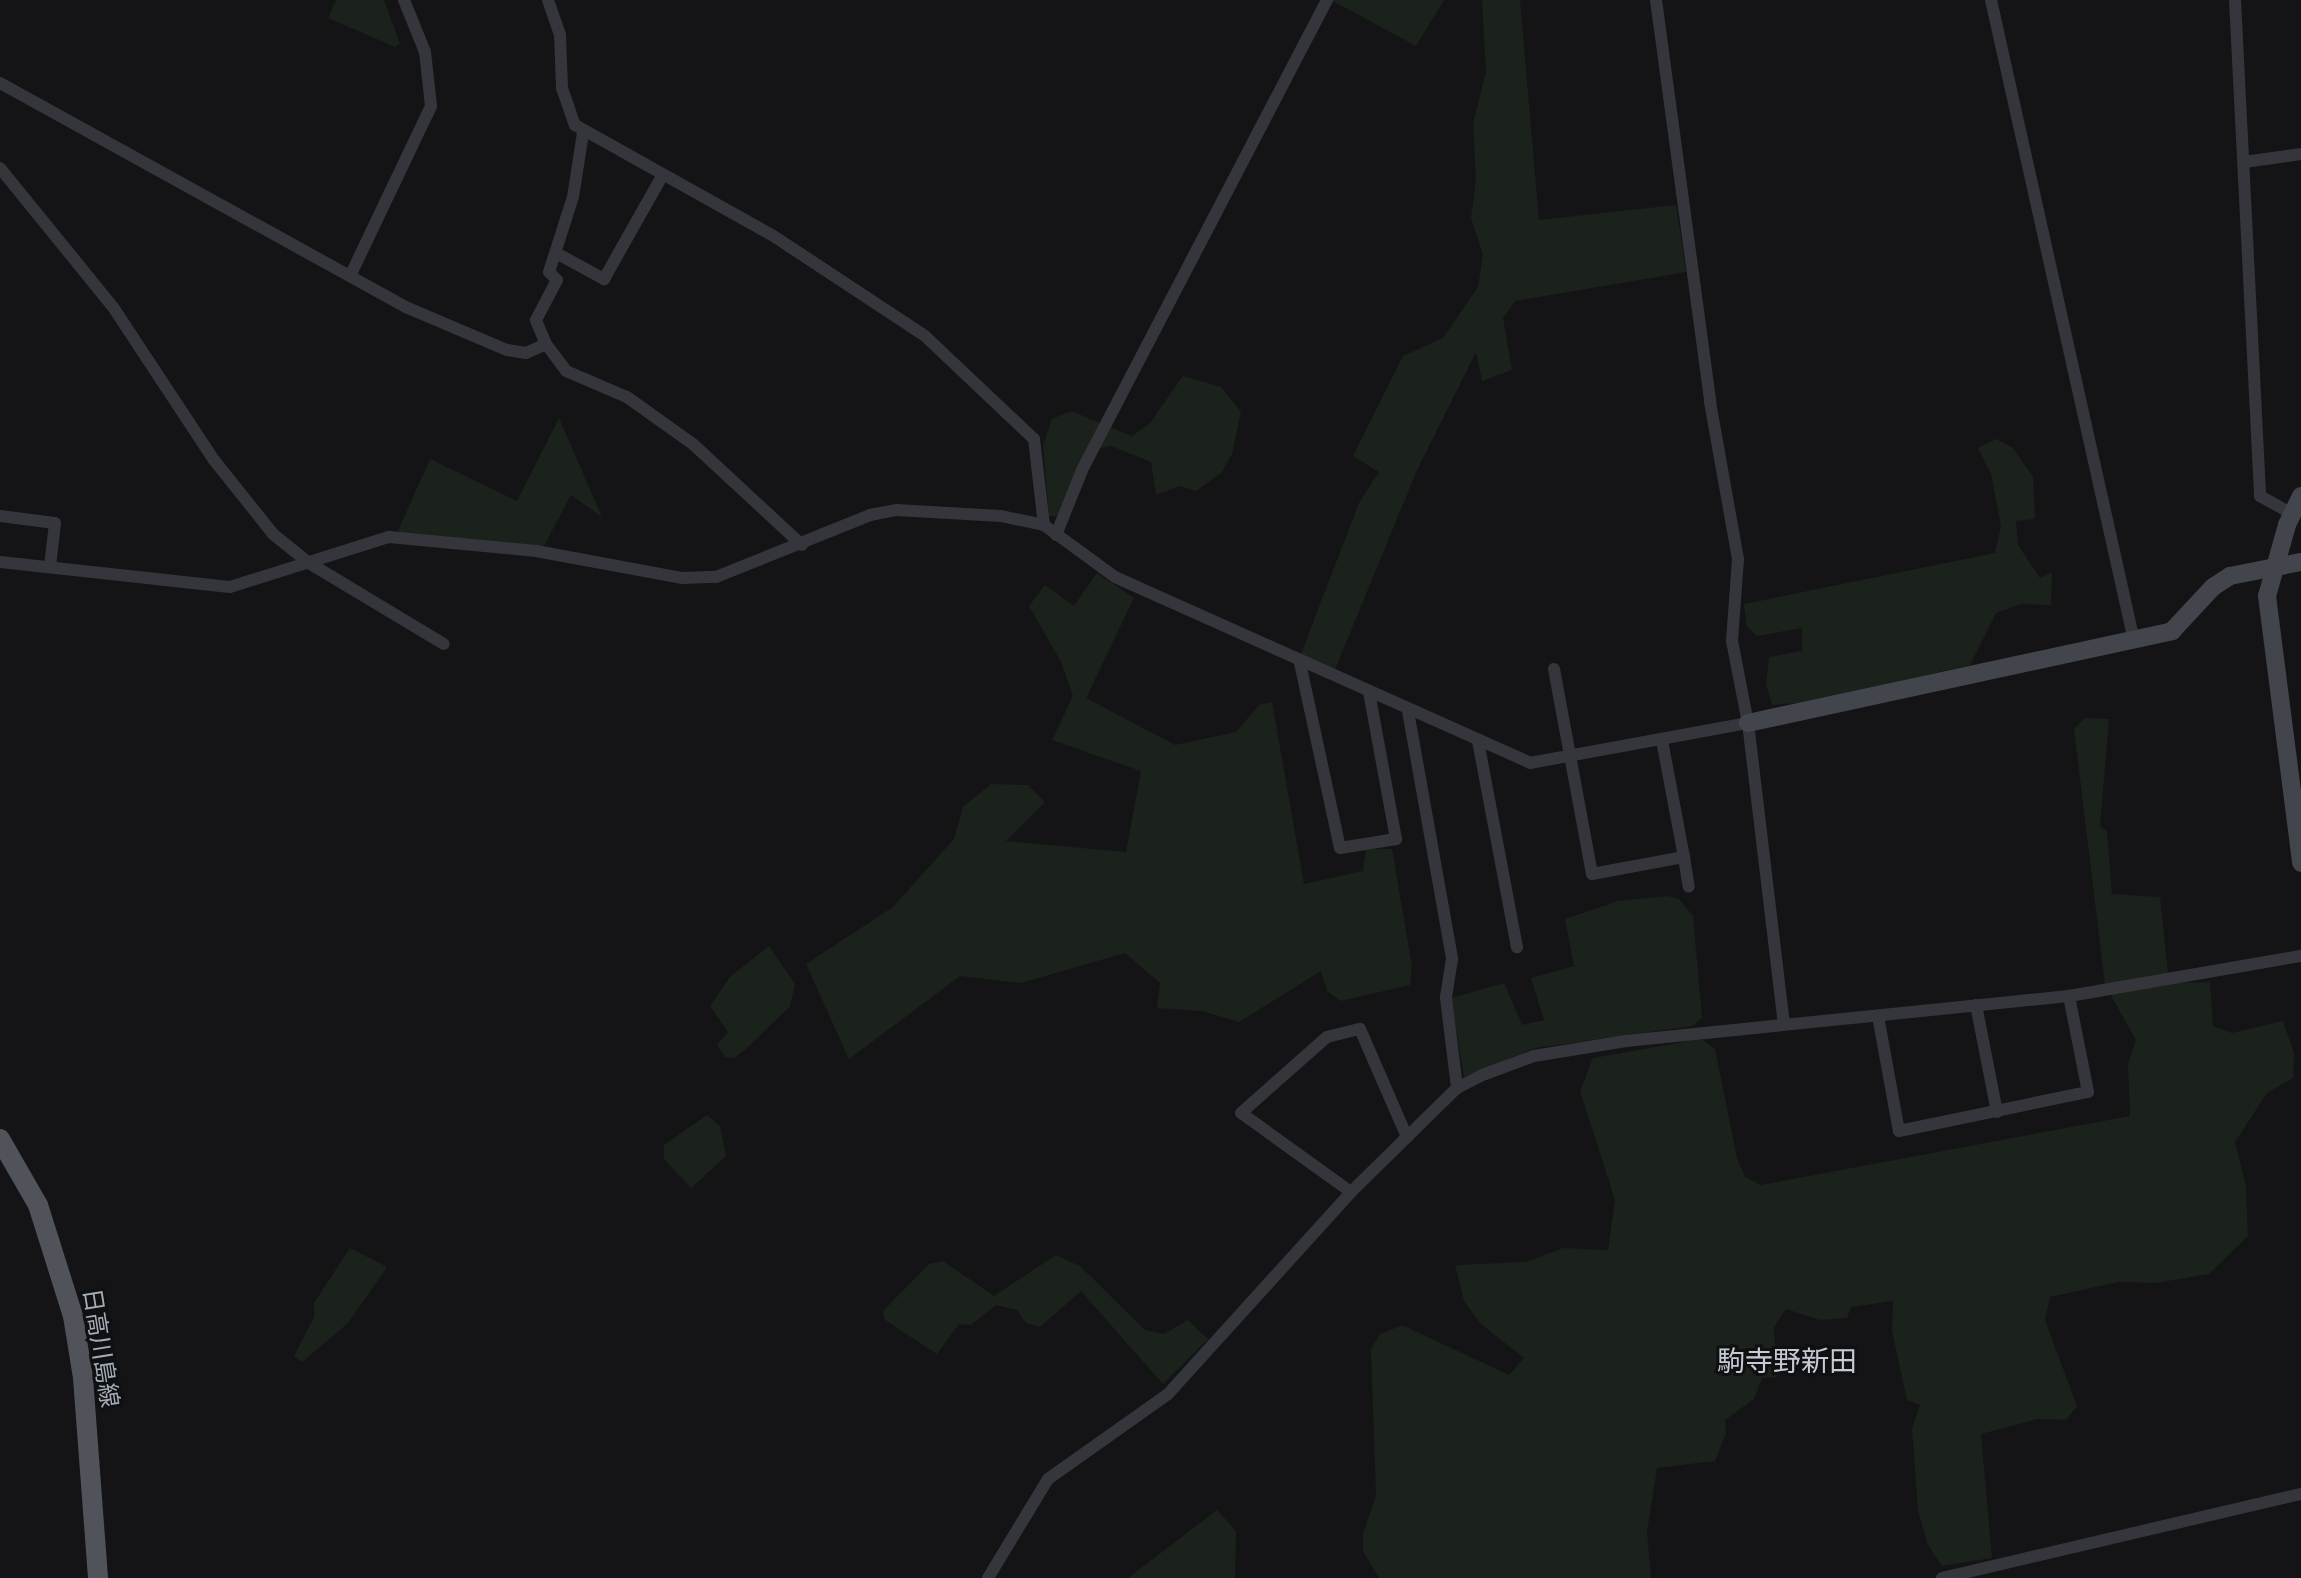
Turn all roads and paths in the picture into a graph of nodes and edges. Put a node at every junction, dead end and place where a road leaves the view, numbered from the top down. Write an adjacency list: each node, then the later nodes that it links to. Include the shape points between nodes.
1 (404, 0): 14 (street, via 425,52 431,106)
2 (548, 0): 8 (street, via 560,35 562,88 569,113)
3 (1656, 0): 34 (street, via 1710,402 1738,559 1732,641)
4 (1991, 0): 28 (street)
5 (2235, 0): 10 (street)
6 (1324, 1): 20 (street, via 1083,468)
7 (0, 83): 14 (street)
8 (583, 133): 12 (street); 13 (street, via 573,197)
9 (2301, 154): 10 (street)
10 (2244, 162): 18 (street, via 2260,496)
11 (0, 168): 25 (street, via 113,307 258,515)
12 (662, 176): 13 (street, via 604,279); 19 (street, via 772,235 949,357 972,386 1034,439)
13 (556, 253): 15 (street, via 549,272 557,280 536,320)
14 (351, 274): 15 (street, via 408,308 507,350 526,353)
15 (546, 344): 21 (street, via 566,371 627,397 694,445)
16 (2301, 496): 18 (street)
17 (0, 516): 26 (street, via 55,523)
18 (2289, 519): 22 (street); 27 (street)
19 (1044, 525): 20 (street); 21 (street, via 1001,516 896,510 870,515)
20 (1056, 535): 30 (street, via 1115,577)
21 (802, 545): 25 (street, via 716,577 682,578 536,551 389,537)
22 (2301, 555)
23 (0, 562): 26 (street)
24 (2301, 562): 27 (street)
25 (309, 563): 26 (street, via 230,587 207,588); 29 (street)
26 (50, 567)
27 (2272, 569): 28 (street, via 2230,576 2172,631); 39 (street, via 2269,630)
28 (2134, 641): 34 (street)
29 (444, 644)
30 (1300, 663): 32 (street); 32 (street, via 1340,848 1396,839)
31 (1554, 669): 37 (street)
32 (1369, 692): 33 (street)
33 (1408, 711): 35 (street); 47 (street, via 1452,959 1446,998)
34 (1748, 723): 36 (street); 46 (street)
35 (1478, 741): 37 (street, via 1530,763); 41 (street)
36 (1662, 741): 37 (street); 38 (street)
37 (1568, 759): 38 (street, via 1592,874)
38 (1684, 857): 40 (street)
39 (2301, 863)
40 (1689, 887)
41 (1517, 947)
42 (2301, 956): 43 (street)
43 (2069, 996): 44 (street); 48 (street, via 2088,1092)
44 (1976, 1005): 45 (street); 48 (street)
45 (1878, 1016): 46 (street); 48 (street, via 1899,1131)
46 (1784, 1023): 47 (street, via 1534,1056)
47 (1457, 1088): 49 (street)
48 (1997, 1112)
49 (1407, 1137): 51 (street); 51 (street, via 1360,1029 1327,1037 1241,1113)
50 (0, 1139): 53 (main road, 日高川島線, via 38,1205 73,1316 83,1378)
51 (1351, 1192): 54 (street, via 1168,1394 1048,1479)
52 (2301, 1494): 55 (street)
53 (98, 1578)
54 (988, 1578)
55 (1942, 1578)

